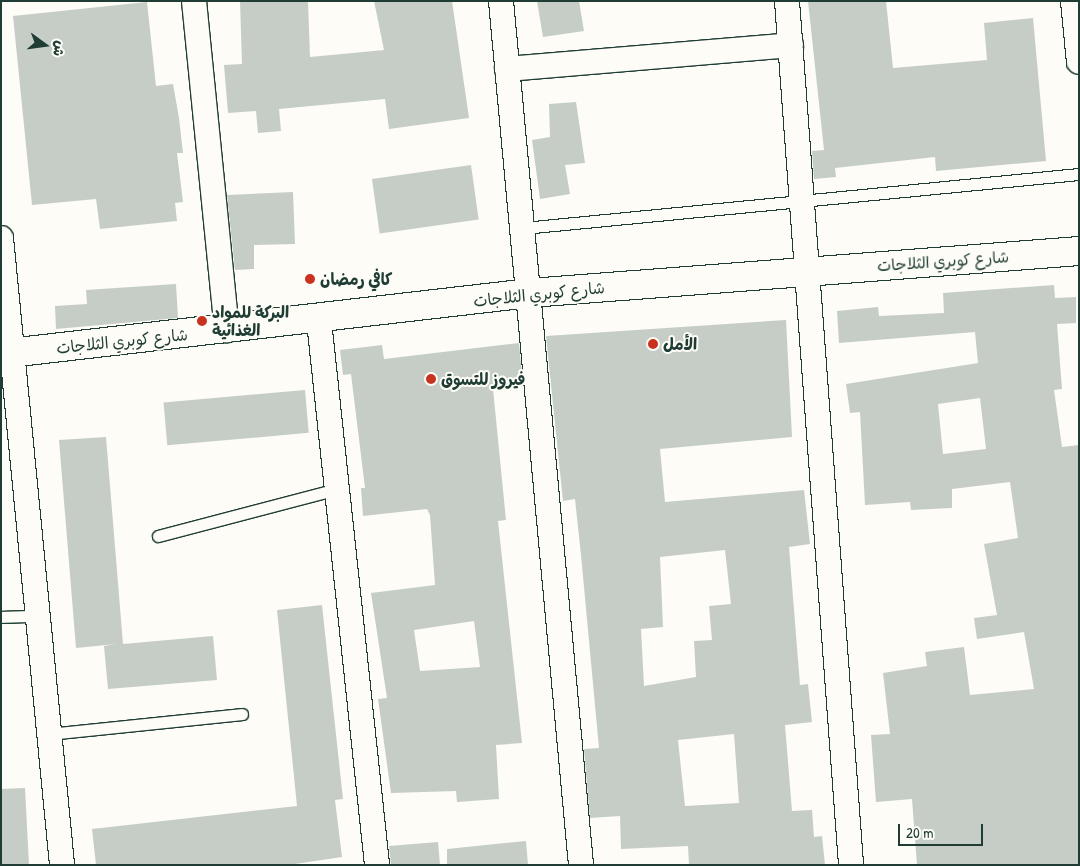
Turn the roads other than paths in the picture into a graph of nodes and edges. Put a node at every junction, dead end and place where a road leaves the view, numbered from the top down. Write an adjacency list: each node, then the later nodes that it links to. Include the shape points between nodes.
1 (194, 1): 16 (street)
2 (500, 1): 7 (street)
3 (787, 1): 5 (street)
4 (1073, 1): 6 (street)
5 (791, 45): 7 (street); 9 (street)
6 (1079, 62)
7 (507, 69): 10 (street)
8 (1079, 174): 9 (lane)
9 (800, 201): 10 (lane); 13 (street)
10 (523, 228): 14 (street)
11 (1, 238): 17 (street)
12 (1079, 251): 13 (main road, شارع كوبري الثلاجات)
13 (803, 270): 14 (main road, شارع كوبري الثلاجات); 27 (street)
14 (530, 293): 15 (main road, شارع كوبري الثلاجات); 26 (street)
15 (319, 321): 16 (main road, شارع كوبري الثلاجات); 18 (street)
16 (226, 330): 17 (main road, شارع كوبري الثلاجات)
17 (6, 354): 20 (street)
18 (337, 490): 19 (lane); 25 (street)
19 (158, 536)
20 (38, 616): 21 (lane); 23 (street)
21 (1, 617)
22 (242, 714): 23 (lane)
23 (49, 734): 24 (street)
24 (62, 865)
25 (377, 865)
26 (581, 865)
27 (851, 865)

